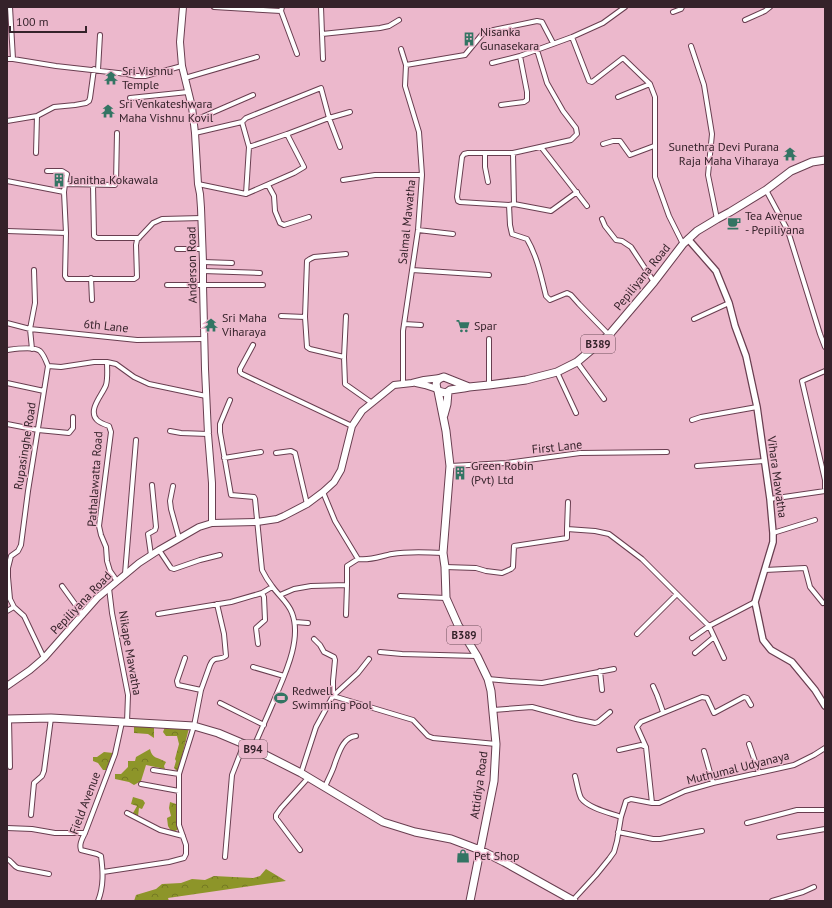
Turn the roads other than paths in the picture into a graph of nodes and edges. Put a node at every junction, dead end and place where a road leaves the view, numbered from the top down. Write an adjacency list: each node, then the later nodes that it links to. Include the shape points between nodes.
1 (10, 7): 23 (street)
2 (183, 7): 27 (main road, Anderson Road, via 180,42)
3 (214, 7): 8 (street)
4 (320, 7): 12 (street)
5 (625, 7): 14 (street, via 603,23)
6 (682, 7): 9 (street)
7 (770, 7): 11 (street)
8 (281, 9): 19 (street)
9 (673, 12)
10 (399, 20): 12 (street, via 380,28)
11 (745, 20)
12 (322, 34): 24 (street)
13 (100, 35): 28 (street)
14 (572, 37): 15 (street); 30 (street, via 589,81 592,82 624,58)
15 (553, 43): 18 (street); 26 (street, via 542,22 537,21 484,32 465,55)
16 (691, 46): 73 (street, via 704,85 712,134 708,175)
17 (401, 49): 26 (street)
18 (537, 50): 20 (street); 48 (street, via 547,83 576,128 577,134 571,140)
19 (297, 54)
20 (520, 56): 25 (street); 35 (street, via 527,100)
21 (257, 57): 29 (street)
22 (7, 59): 23 (street)
23 (13, 59): 28 (street)
24 (323, 59)
25 (492, 62)
26 (406, 65): 55 (street, Salmal Mawatha, via 404,86 418,132)
27 (182, 66): 28 (street, via 141,76); 29 (main road, Anderson Road)
28 (96, 70): 37 (street, via 89,101 54,107)
29 (185, 78): 31 (main road, Anderson Road)
30 (650, 84): 33 (street); 46 (street, via 655,97)
31 (188, 92): 34 (street); 40 (main road, Anderson Road)
32 (253, 95): 40 (street)
33 (618, 97)
34 (130, 98)
35 (501, 105)
36 (350, 112): 38 (street)
37 (36, 116): 39 (street); 50 (street)
38 (329, 118): 41 (street, via 321,88 246,118); 44 (street); 49 (street)
39 (7, 121)
40 (193, 121): 43 (main road, Anderson Road)
41 (242, 122): 43 (street); 47 (street)
42 (117, 133): 61 (street, via 116,183 113,186)
43 (195, 133): 60 (main road, Anderson Road)
44 (287, 134): 47 (street); 62 (street, via 304,167)
45 (603, 144): 46 (street, via 620,141 630,155)
46 (654, 146): 80 (street, via 655,177 669,216)
47 (249, 147): 66 (street)
48 (541, 147): 52 (street); 65 (street)
49 (340, 148)
50 (36, 153)
51 (485, 153): 52 (street); 58 (street); 68 (street, via 468,153 462,156 458,201)
52 (513, 153): 67 (street)
53 (825, 160): 63 (main road, Pepiliyana Road / B389, via 791,170)
54 (47, 170): 59 (street, via 62,171 66,174)
55 (422, 175): 56 (street, via 375,175); 74 (street, Salmal Mawatha)
56 (344, 180)
57 (7, 181): 64 (street)
58 (488, 182)
59 (65, 184): 61 (street); 64 (street)
60 (198, 184): 66 (street); 71 (main road, Anderson Road)
61 (93, 185): 78 (street, via 94,236)
62 (268, 185): 66 (street); 70 (street, via 274,196 275,211 280,224)
63 (766, 190): 73 (main road, Pepiliyana Road / B389); 106 (street, via 788,231)
64 (64, 192): 76 (street)
65 (577, 192): 67 (street, via 551,211); 69 (street)
66 (246, 194)
67 (514, 204): 68 (street)
68 (509, 205): 107 (street, via 512,234 527,239 531,245 546,296 550,300 567,293 571,294)
69 (587, 206)
70 (309, 217)
71 (202, 218): 78 (street, via 162,220 153,223); 82 (main road, Anderson Road)
72 (602, 219): 92 (street, via 616,240 631,247)
73 (717, 219): 79 (main road, Pepiliyana Road / B389)
74 (418, 230): 77 (street); 87 (street, Salmal Mawatha)
75 (7, 231): 76 (street)
76 (66, 233): 91 (street, via 65,276 67,279)
77 (453, 234)
78 (139, 238): 91 (street, via 136,245 136,278)
79 (688, 239): 80 (main road, Pepiliyana Road / B389); 97 (street, Vihara Mawatha, via 716,271)
80 (683, 244): 92 (main road, Pepiliyana Road / B389)
81 (177, 249): 82 (street)
82 (203, 249): 84 (main road, Anderson Road)
83 (346, 254): 100 (street, via 314,257 307,261)
84 (203, 262): 85 (street); 88 (main road, Anderson Road)
85 (232, 263)
86 (34, 270): 105 (street, via 35,304)
87 (412, 270): 90 (street); 103 (street, Salmal Mawatha)
88 (203, 271): 89 (street); 94 (main road, Anderson Road)
89 (260, 273)
90 (489, 275)
91 (91, 278): 96 (street)
92 (654, 282): 107 (main road, Pepiliyana Road / B389)
93 (168, 285): 94 (street)
94 (203, 285): 95 (street); 108 (main road, Anderson Road)
95 (263, 285)
96 (92, 300)
97 (729, 303): 101 (street); 134 (street, Vihara Mawatha, via 746,356)
98 (281, 316): 100 (street)
99 (346, 316): 114 (street)
100 (305, 317): 114 (street, via 307,348)
101 (694, 319)
102 (7, 323): 105 (street, 6th Lane)
103 (404, 324): 104 (street); 124 (street, Salmal Mawatha)
104 (421, 325)
105 (30, 329): 108 (street, 6th Lane, via 136,340); 112 (street)
106 (823, 334): 111 (street)
107 (609, 335): 116 (main road, Pepiliyana Road / B389)
108 (205, 339): 130 (main road, Anderson Road)
109 (489, 339): 125 (street)
110 (253, 345): 140 (street, via 240,369 242,374)
111 (825, 347)
112 (32, 349): 113 (street); 117 (street, via 43,355)
113 (7, 350)
114 (344, 356): 133 (street, via 345,384)
115 (107, 362): 117 (street); 130 (street, via 116,364 149,384); 176 (street, Pathalawatta Road, via 106,384 94,415 97,420 109,426 111,432 99,526 110,571)
116 (577, 362): 119 (main road, Pepiliyana Road / B389); 131 (street)
117 (48, 366): 128 (street, Rupasinghe Road)
118 (825, 371): 152 (street, via 802,381)
119 (557, 372): 125 (main road, Pepiliyana Road / B389, via 526,380); 135 (street)
120 (440, 378): 121 (main road); 123 (main road); 127 (main road)
121 (448, 378): 126 (main road, B389); 129 (main road, via 452,387)
122 (7, 383): 128 (street)
123 (412, 383): 124 (main road, Pepiliyana Road); 127 (main road)
124 (403, 384): 133 (main road, Pepiliyana Road, via 394,385)
125 (489, 385): 126 (main road, Pepiliyana Road / B389)
126 (469, 386): 129 (main road, B389)
127 (437, 390): 129 (main road, via 441,393); 137 (main road, B389)
128 (44, 391): 141 (street, Rupasinghe Road)
129 (449, 391): 137 (main road, B389)
130 (206, 396): 143 (main road, Anderson Road)
131 (604, 399)
132 (230, 400): 148 (street, via 220,424)
133 (372, 403): 140 (main road, Pepiliyana Road, via 362,411)
134 (757, 407): 138 (street); 149 (street, Vihara Mawatha)
135 (576, 413)
136 (74, 417): 141 (street, via 73,428 69,433)
137 (444, 418): 150 (main road, Attidiya Road / B389)
138 (692, 420)
139 (7, 424): 141 (street)
140 (352, 426): 156 (main road, Pepiliyana Road, via 341,470 334,482)
141 (38, 430): 169 (street, Rupasinghe Road, via 21,545)
142 (170, 431): 143 (street)
143 (208, 434): 163 (main road, Anderson Road)
144 (136, 440): 175 (street)
145 (261, 452): 148 (street)
146 (667, 452): 150 (street, First Lane, via 580,453 506,463)
147 (276, 453): 160 (street, via 294,453)
148 (224, 458): 162 (street, via 231,495 256,499)
149 (764, 461): 151 (street); 158 (street, Vihara Mawatha)
150 (450, 466): 168 (main road, Attidiya Road / B389)
151 (697, 466)
152 (825, 480): 155 (street)
153 (152, 485): 170 (street, via 156,527 148,534)
154 (173, 486): 166 (street, via 170,501)
155 (825, 488)
156 (323, 492): 160 (main road, Pepiliyana Road); 172 (street, via 335,521)
157 (825, 492): 158 (street)
158 (770, 499): 165 (street, Vihara Mawatha)
159 (568, 502): 164 (street)
160 (307, 504): 162 (main road, Pepiliyana Road, via 277,519)
161 (815, 520): 165 (street)
162 (257, 522): 163 (main road, Pepiliyana Road); 179 (street, via 262,570)
163 (212, 524): 166 (main road, Pepiliyana Road, via 199,527)
164 (567, 529): 173 (street, via 566,538 514,546 513,567 502,573 476,568); 182 (street, via 609,534 642,559)
165 (773, 533): 174 (street, Vihara Mawatha)
166 (179, 538): 167 (main road, Pepiliyana Road)
167 (159, 550): 170 (main road, Pepiliyana Road); 171 (street, via 174,569)
168 (443, 553): 172 (street, via 420,552); 173 (main road, Attidiya Road / B389)
169 (9, 555): 189 (street, Rupasinghe Road, via 10,600)
170 (151, 555): 175 (main road, Pepiliyana Road)
171 (220, 555)
172 (358, 559): 177 (street, via 347,566)
173 (445, 567): 185 (main road, Attidiya Road / B389)
174 (765, 570): 186 (street, Vihara Mawatha); 187 (street, via 805,568 810,587)
175 (125, 574): 176 (main road, Pepiliyana Road)
176 (117, 581): 180 (main road, Pepiliyana Road)
177 (346, 585): 183 (street, via 311,586); 193 (street)
178 (62, 586): 192 (street)
179 (272, 587): 181 (street); 183 (street)
180 (109, 588): 192 (main road, Pepiliyana Road); 227 (street, Nikape Mawatha, via 128,695)
181 (262, 593): 188 (street); 201 (street, via 265,620 256,628)
182 (677, 594): 196 (street); 197 (street)
183 (280, 595): 194 (street, via 289,606)
184 (400, 596): 185 (street)
185 (446, 598): 204 (main road, Attidiya Road / B389, via 458,625)
186 (755, 602): 196 (street); 221 (street, Vihara Mawatha, via 763,640 771,650 792,662)
187 (823, 603)
188 (217, 604): 191 (street); 216 (street, via 226,656 211,661)
189 (14, 607): 190 (street); 205 (street, Rupasinghe Road, via 24,616)
190 (7, 611)
191 (158, 614)
192 (83, 615): 205 (main road, Pepiliyana Road)
193 (346, 616)
194 (294, 622): 195 (street); 212 (street, via 294,641)
195 (308, 623)
196 (709, 626): 198 (street); 199 (street)
197 (637, 634)
198 (714, 637): 203 (street); 207 (street)
199 (692, 638)
200 (314, 639): 218 (street, via 324,652 334,657)
201 (258, 644)
202 (380, 652): 204 (street)
203 (695, 653)
204 (477, 656): 213 (main road, Attidiya Road / B389)
205 (44, 658): 214 (main road, Pepiliyana Road)
206 (185, 658): 216 (street, via 177,684)
207 (724, 658)
208 (369, 659): 218 (street)
209 (253, 667): 212 (street)
210 (614, 669): 211 (street)
211 (600, 671): 213 (street, via 542,683); 217 (street)
212 (284, 676): 228 (street)
213 (488, 679): 222 (main road, Attidiya Road / B389)
214 (7, 686)
215 (653, 686): 224 (street)
216 (202, 690): 229 (street)
217 (602, 690)
218 (333, 696): 232 (street, via 413,720 433,738); 243 (street, via 316,727)
219 (220, 703): 228 (street)
220 (751, 705): 224 (street, via 744,697 714,713 707,698 702,697)
221 (825, 706)
222 (493, 710): 223 (street, via 532,708 595,723); 232 (main road, Attidiya Road / B389)
223 (610, 712)
224 (663, 712): 234 (street, via 641,722 637,727)
225 (51, 718): 226 (main road, B94); 227 (main road, B94); 253 (street, via 44,771 34,783)
226 (8, 719): 239 (street)
227 (125, 722): 229 (main road, B94); 260 (street, Field Avenue)
228 (264, 725): 236 (street)
229 (194, 726): 231 (main road, B94); 242 (street)
230 (356, 736): 248 (street, via 348,738 342,746)
231 (244, 744): 236 (main road, B94); 265 (street, via 232,775)
232 (496, 744): 264 (main road, Attidiya Road / B389, via 494,781)
233 (749, 744): 241 (street)
234 (646, 747): 237 (street, via 641,745); 250 (street)
235 (825, 748): 241 (street, Muthumal Udyanaya, via 794,765)
236 (254, 749): 243 (main road, B94)
237 (619, 750)
238 (704, 751): 246 (street)
239 (10, 767)
240 (153, 770): 242 (street)
241 (759, 773): 246 (street, Muthumal Udyanaya)
242 (180, 774): 249 (street)
243 (300, 774): 245 (main road, B94)
244 (575, 776): 254 (street, via 584,800 593,807)
245 (308, 778): 248 (main road, B94); 263 (street, via 276,814 276,818)
246 (713, 783): 250 (street, Muthumal Udyanaya, via 663,802)
247 (141, 784): 249 (street)
248 (325, 787): 264 (main road, B94, via 382,822 451,839)
249 (179, 791): 261 (street, via 179,825)
250 (652, 803): 254 (street, Muthumal Udyanaya, via 631,799 626,801)
251 (825, 810): 255 (street, via 797,810)
252 (127, 813): 261 (street, via 160,830)
253 (31, 815)
254 (621, 817): 259 (street, Muthumal Udyanaya)
255 (747, 823)
256 (7, 828): 260 (street)
257 (825, 829): 262 (street)
258 (702, 831): 259 (street, via 660,839)
259 (618, 832): 272 (street, Muthumal Udyanaya, via 614,852)
260 (85, 834): 267 (street, Field Avenue, via 81,839 81,850 101,856)
261 (183, 836): 267 (street, via 186,845 184,858)
262 (779, 837)
263 (300, 850)
264 (480, 850): 271 (main road, Attidiya Road / B389); 272 (main road, B94)
265 (225, 857)
266 (7, 859): 268 (street, via 15,867)
267 (103, 872): 270 (street, Field Avenue)
268 (49, 874)
269 (814, 887): 273 (street)
270 (98, 901)
271 (470, 901)
272 (574, 901)
273 (772, 901)

